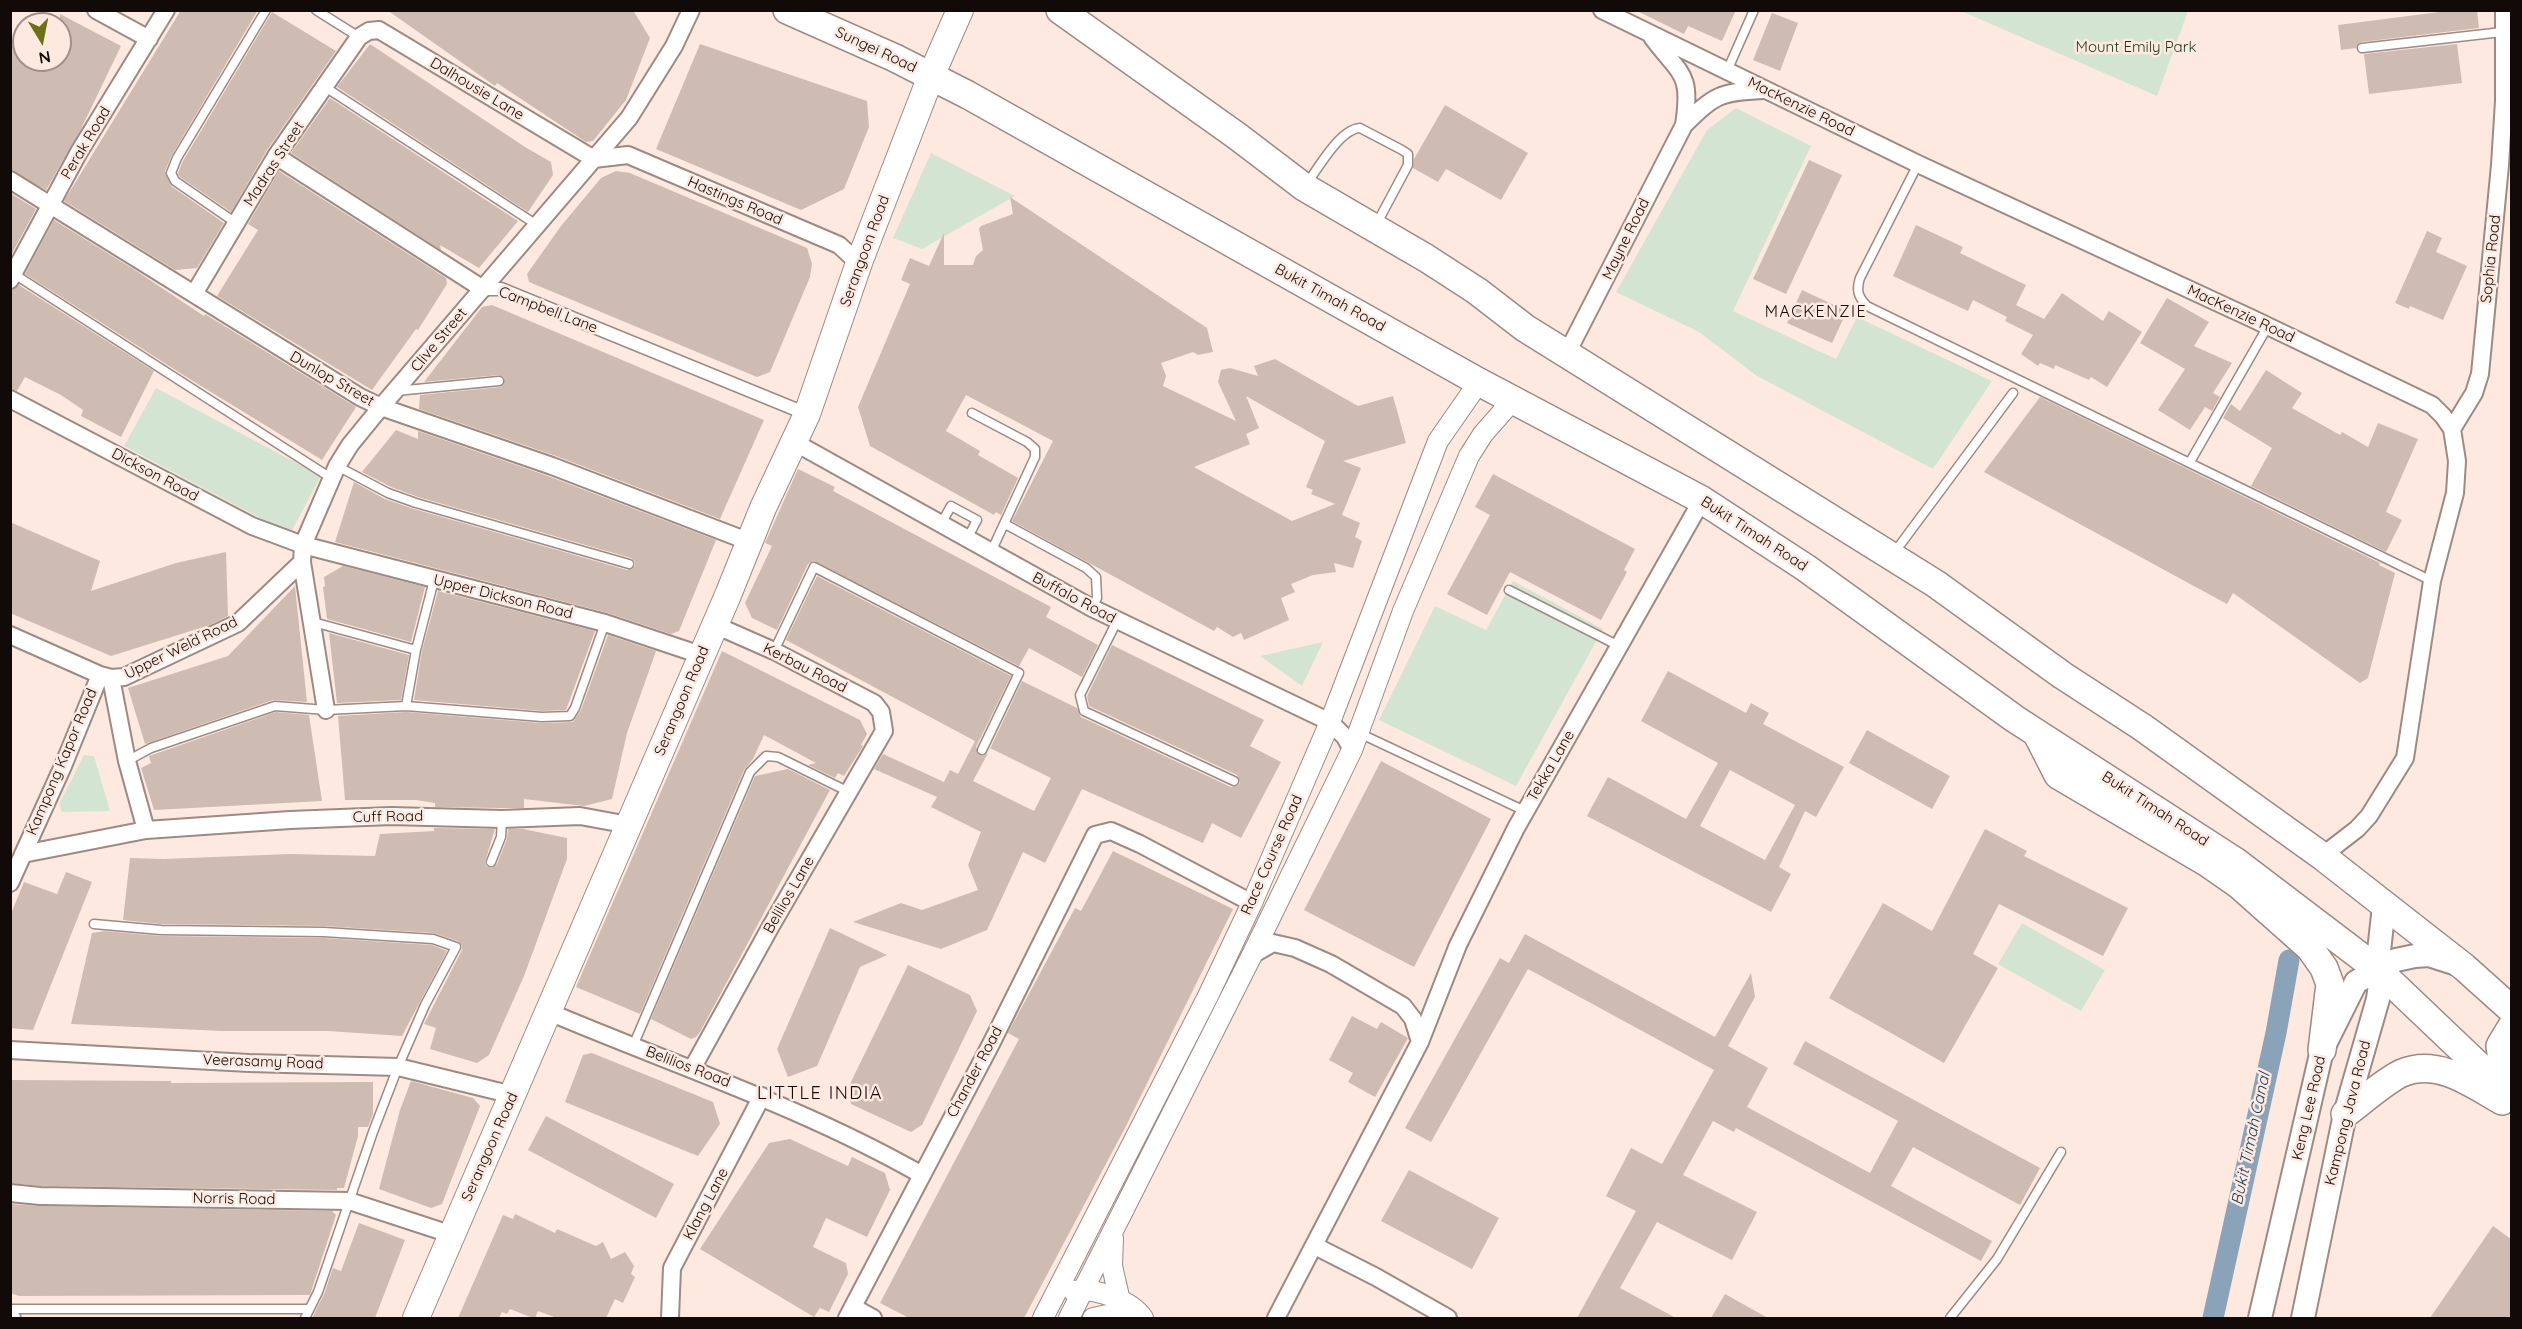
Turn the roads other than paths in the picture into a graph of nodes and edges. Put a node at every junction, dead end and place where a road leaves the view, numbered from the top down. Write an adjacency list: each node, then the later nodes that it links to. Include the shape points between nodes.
1 (96, 10): 15 (street)
2 (166, 10): 15 (street, Perak Road)
3 (266, 10): 28 (lane, via 171,173 175,181)
4 (316, 10): 14 (lane)
5 (691, 10): 23 (street, Clive Street, via 649,88)
6 (787, 10): 18 (highway, Sungei Road)
7 (960, 10): 18 (main road, Serangoon Road)
8 (1060, 10): 26 (highway)
9 (1602, 10): 13 (street, MacKenzie Road)
10 (1754, 10): 17 (lane)
11 (2504, 10): 12 (street, Sophia Road)
12 (2502, 32): 16 (lane); 46 (street, Sophia Road, via 2504,101 2500,165 2480,374 2474,393)
13 (1650, 34): 17 (street, MacKenzie Road); 21 (street, Mayne Road, via 1678,67 1687,87)
14 (359, 37): 19 (street, Madras Street); 23 (street, Dalhousie Lane, via 379,30)
15 (149, 39): 27 (street, Perak Road)
16 (2362, 48)
17 (1727, 71): 20 (street, MacKenzie Road)
18 (931, 76): 31 (main road, Serangoon Road); 38 (highway, Bukit Timah Road)
19 (326, 87): 22 (street, Madras Street); 29 (lane)
20 (1765, 90): 21 (street, Mayne Road, via 1710,100); 24 (street, MacKenzie Road)
21 (1684, 125): 36 (street, Mayne Road)
22 (276, 156): 28 (street, Madras Street); 33 (street, Campbell Lane)
23 (594, 159): 29 (street, Clive Street); 31 (street, Hastings Road, via 614,155 624,164 833,254)
24 (1918, 164): 35 (street, MacKenzie Road); 48 (lane, via 1860,278 1859,298 1866,306)
25 (10, 180): 27 (street, Dunlop Street)
26 (1304, 187): 30 (highway); 30 (lane, via 1340,138 1353,128 1402,150 1408,154 1408,165)
27 (50, 205): 32 (street, Perak Road); 34 (street, Dunlop Street)
28 (236, 223): 34 (street, Madras Street)
29 (537, 225): 33 (street, Clive Street)
30 (1374, 228): 36 (highway, via 1477,291 1525,328)
31 (856, 258): 45 (main road, Serangoon Road)
32 (11, 275): 49 (lane)
33 (483, 289): 39 (street, Clive Street); 45 (street, Campbell Lane, via 501,289)
34 (194, 294): 43 (street, Dunlop Street)
35 (2268, 327): 46 (street, MacKenzie Road, via 2432,405); 48 (lane)
36 (1567, 353): 56 (highway)
37 (499, 381): 39 (lane)
38 (1479, 382): 42 (highway, Bukit Timah Road); 53 (street, Race Course Road, via 1438,441)
39 (395, 392): 43 (street, Clive Street)
40 (2013, 393): 56 (lane)
41 (10, 399): 55 (street, Dickson Road)
42 (1513, 400): 50 (highway, Bukit Timah Road); 57 (street, Race Course Road, via 1469,456)
43 (381, 407): 49 (street, Clive Street); 52 (street, Dunlop Street, via 552,466)
44 (972, 413): 51 (lane, via 1035,449)
45 (807, 414): 47 (main road, Serangoon Road)
46 (2452, 429): 60 (street, via 2457,461 2455,493)
47 (794, 442): 52 (main road, Serangoon Road); 54 (street, Buffalo Road)
48 (2190, 462): 60 (lane)
49 (334, 472): 55 (street, Clive Street); 58 (lane, via 416,503)
50 (1702, 500): 68 (street, Tekka Lane); 77 (highway, Bukit Timah Road, via 1806,567)
51 (1005, 524): 54 (lane); 62 (lane, via 1086,568 1096,578 1097,598)
52 (750, 542): 66 (main road, Serangoon Road)
53 (1395, 551): 57 (street); 76 (street, Race Course Road)
54 (991, 552): 62 (street, Buffalo Road)
55 (302, 554): 59 (street, Upper Dickson Road); 64 (street); 72 (street, Upper Weld Road, via 238,623 124,677)
56 (1892, 556): 88 (highway, via 2142,726)
57 (1424, 563): 78 (street, Race Course Road)
58 (629, 564)
59 (434, 580): 65 (street, Upper Dickson Road); 69 (lane)
60 (2432, 581): 88 (street, via 2405,758 2369,816)
61 (1509, 590): 68 (lane)
62 (1092, 609): 63 (street, Buffalo Road)
63 (1117, 621): 76 (street, Buffalo Road); 81 (lane, via 1080,695 1084,711)
64 (313, 622): 69 (lane); 74 (street)
65 (604, 623): 71 (street, Upper Dickson Road); 73 (lane, via 570,716)
66 (715, 625): 70 (street, Kerbau Road); 71 (main road, Serangoon Road)
67 (10, 635): 72 (street)
68 (1619, 646): 83 (street, Tekka Lane)
69 (416, 650): 73 (lane)
70 (774, 651): 75 (street, Kerbau Road, via 874,703); 79 (lane, via 814,567 1019,673)
71 (701, 655): 85 (main road, Serangoon Road)
72 (105, 677): 80 (street); 87 (street, Kampong Kapor Road)
73 (406, 706): 74 (lane)
74 (326, 710): 80 (lane, via 275,706 151,748)
75 (884, 722): 82 (street, Belilios Lane, via 884,731)
76 (1330, 722): 78 (street, Buffalo Road, via 1345,737); 92 (street, Race Course Road)
77 (2037, 732): 97 (highway, Bukit Timah Road, via 2235,861); 104 (highway, via 2058,775 2206,862 2239,885 2310,948 2330,984)
78 (1356, 741): 83 (lane); 91 (street, Race Course Road)
79 (982, 750)
80 (127, 761): 86 (street)
81 (1234, 781)
82 (849, 792): 102 (lane, via 778,757 766,756 757,762); 106 (street, Belilios Lane)
83 (1525, 811): 101 (street, Tekka Lane, via 1458,945)
84 (502, 819): 85 (street, Cuff Road, via 580,816); 86 (street, Cuff Road, via 391,816); 89 (lane, via 501,837)
85 (629, 825): 99 (main road, Serangoon Road)
86 (146, 830): 87 (street, Cuff Road)
87 (17, 851): 90 (street, Kampong Kapor Road)
88 (2322, 856): 93 (highway)
89 (490, 862)
90 (10, 883)
91 (1279, 901): 92 (street, via 1267,905); 95 (street, Race Course Road)
92 (1252, 903): 112 (street, Chander Road, via 1140,844 1099,832); 123 (street, Race Course Road)
93 (2384, 906): 96 (highway); 97 (main road, Kampong Java Road)
94 (94, 924): 105 (lane, via 161,930 368,934 434,939 456,946)
95 (1252, 955): 101 (street, via 1273,943 1331,964 1403,1005 1413,1019); 115 (street, Race Course Road)
96 (2464, 968): 97 (main road, Keng Lee Road, via 2429,955 2396,960); 98 (highway)
97 (2377, 969): 104 (main road, Keng Lee Road, via 2356,982); 108 (highway, Bukit Timah Road); 110 (main road, Kampong Java Road, via 2378,999)
98 (2511, 1010)
99 (549, 1012): 102 (street, Belilios Road); 107 (main road, Serangoon Road)
100 (2511, 1026): 108 (highway, via 2500,1046)
101 (1420, 1042): 117 (street, Tekka Lane)
102 (633, 1046): 106 (street, Belilios Road)
103 (10, 1050): 105 (street, Veerasamy Road)
104 (2322, 1050): 134 (main road, Keng Lee Road)
105 (398, 1067): 107 (street, Veerasamy Road); 114 (lane)
106 (692, 1069): 109 (street, Belilios Road)
107 (513, 1095): 116 (main road, Serangoon Road)
108 (2510, 1095): 110 (highway, via 2425,1068 2402,1073)
109 (762, 1096): 112 (street, Belilios Road); 126 (street, Klang Lane, via 672,1268)
110 (2345, 1114): 135 (main road, Kampong Java Road)
111 (2061, 1152): 133 (lane, via 1997,1259)
112 (922, 1175): 122 (street, Chander Road)
113 (10, 1193): 114 (street, Norris Road)
114 (349, 1201): 116 (street, Norris Road); 120 (lane)
115 (1113, 1232): 118 (street, Race Course Road); 121 (street, via 1112,1266)
116 (453, 1234): 125 (main road, Serangoon Road)
117 (1315, 1246): 131 (street, Tekka Lane); 132 (street)
118 (1085, 1288): 121 (street); 123 (street, via 1063,1295); 128 (street, Race Course Road)
119 (10, 1309): 120 (lane)
120 (309, 1309): 124 (lane)
121 (1123, 1310): 129 (street); 130 (street, via 1139,1312)
122 (850, 1313): 127 (street)
123 (1044, 1315)
124 (305, 1318)
125 (416, 1318)
126 (670, 1318)
127 (873, 1318)
128 (1069, 1318)
129 (1094, 1318)
130 (1143, 1318)
131 (1276, 1318)
132 (1448, 1318)
133 (1950, 1318)
134 (2260, 1318)
135 (2303, 1318)

